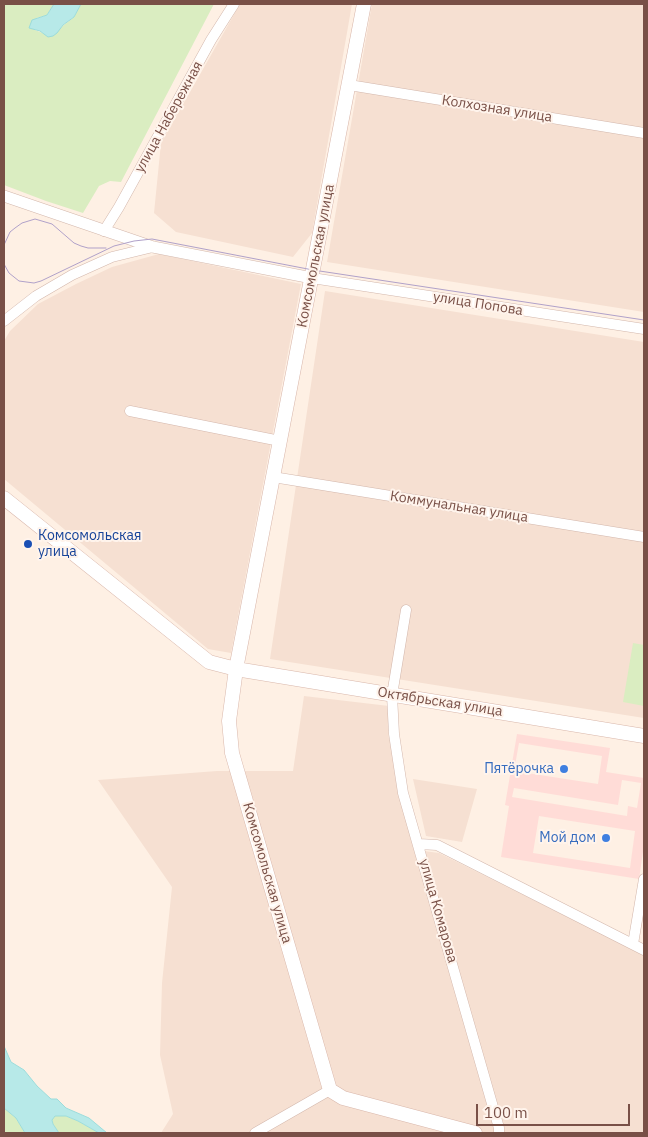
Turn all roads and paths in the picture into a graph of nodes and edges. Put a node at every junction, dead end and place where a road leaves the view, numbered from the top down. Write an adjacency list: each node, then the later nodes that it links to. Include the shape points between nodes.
1 (234, 4): 6 (street, улица Набережная)
2 (364, 4): 3 (main road, Комсомольская улица)
3 (349, 85): 4 (street, Колхозная улица); 8 (main road, Комсомольская улица)
4 (644, 132)
5 (4, 196): 6 (street)
6 (104, 231): 7 (street)
7 (153, 247): 8 (street); 9 (street, via 112,257 72,275)
8 (312, 278): 10 (street, улица Попова); 12 (main road, Комсомольская улица)
9 (4, 320)
10 (644, 329)
11 (130, 411): 12 (street)
12 (280, 441): 13 (main road, Комсомольская улица)
13 (273, 477): 15 (street, Коммунальная улица); 17 (main road, Комсомольская улица)
14 (4, 498): 17 (main road, Октябрьская улица, via 209,662)
15 (644, 537)
16 (406, 610): 18 (street)
17 (236, 669): 18 (main road, Октябрьская улица); 24 (main road, Комсомольская улица, via 229,722 232,753)
18 (392, 695): 19 (main road, Октябрьская улица); 20 (street, via 403,793)
19 (644, 736)
20 (419, 844): 22 (street, улица Комарова, via 437,845); 27 (street, улица Комарова)
21 (644, 879): 22 (street)
22 (633, 944): 23 (street, улица Комарова)
23 (644, 950)
24 (330, 1090): 25 (street); 26 (main road, via 343,1098)
25 (255, 1133)
26 (475, 1133)
27 (499, 1133)

